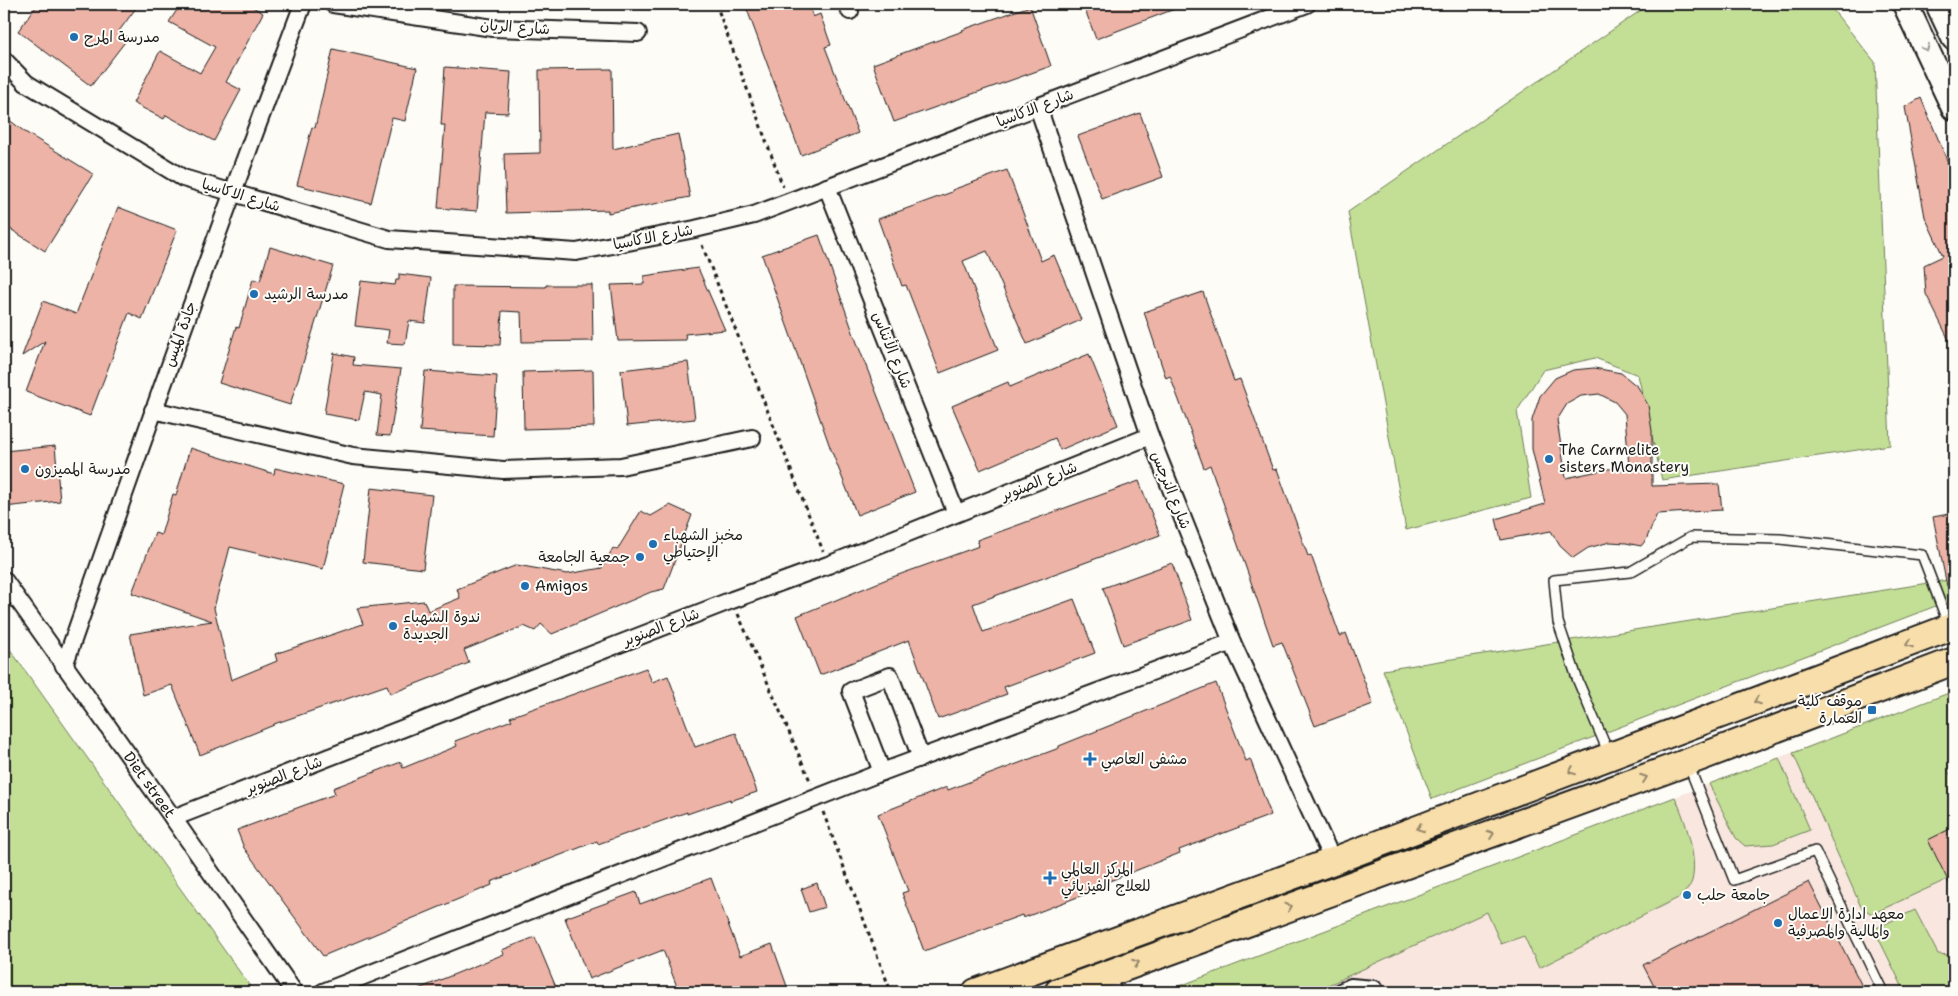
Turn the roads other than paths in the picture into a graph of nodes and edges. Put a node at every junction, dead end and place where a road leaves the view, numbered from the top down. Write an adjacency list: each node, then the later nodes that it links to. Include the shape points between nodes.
1 (303, 4): 12 (street, جادة الميس)
2 (333, 4): 6 (street, شارع الريان, via 493,28)
3 (1308, 4): 9 (street, شارع الاكاسيا)
4 (1905, 4): 10 (main road, one-way to 10)
5 (1938, 4): 7 (main road)
6 (638, 34)
7 (1954, 38)
8 (4, 60): 12 (street, شارع الاكاسيا, via 26,83 183,178)
9 (1038, 106): 11 (street, شارع الاكاسيا); 14 (street, شارع النرجس)
10 (1954, 108)
11 (827, 187): 12 (street, شارع الاكاسيا, via 754,215 576,252 389,239); 16 (street, شارع الأنناس)
12 (231, 193): 13 (street, جادة الميس)
13 (153, 410): 15 (street, via 352,456 503,470 621,466); 21 (street, جادة الميس)
14 (1150, 436): 16 (street, شارع الصنوبر); 19 (street, شارع النرجس)
15 (752, 438)
16 (956, 514): 26 (street, شارع الصنوبر)
17 (4, 580): 21 (street, Diet street)
18 (1952, 627): 22 (main road, one-way to 22); 22 (lane, via 1922,555 1780,539 1691,537 1630,572 1554,580 1558,622 1578,681)
19 (1232, 642): 23 (street); 27 (street, شارع النرجس)
20 (1954, 661): 24 (main road)
21 (64, 666): 26 (street, Diet street)
22 (1610, 756): 27 (main road, one-way to 27)
23 (921, 758): 25 (street); 25 (street, via 890,676 851,691)
24 (1688, 762): 28 (main road, one-way to 24); 35 (lane, via 1734,880 1815,851)
25 (882, 772): 31 (street)
26 (173, 818): 30 (street, Diet street)
27 (1333, 861): 32 (main road)
28 (1112, 983): 33 (main road)
29 (1374, 989): 34 (street, via 1351,987)
30 (294, 992)
31 (324, 992)
32 (976, 992)
33 (1058, 992)
34 (1340, 992)
35 (1883, 992)

